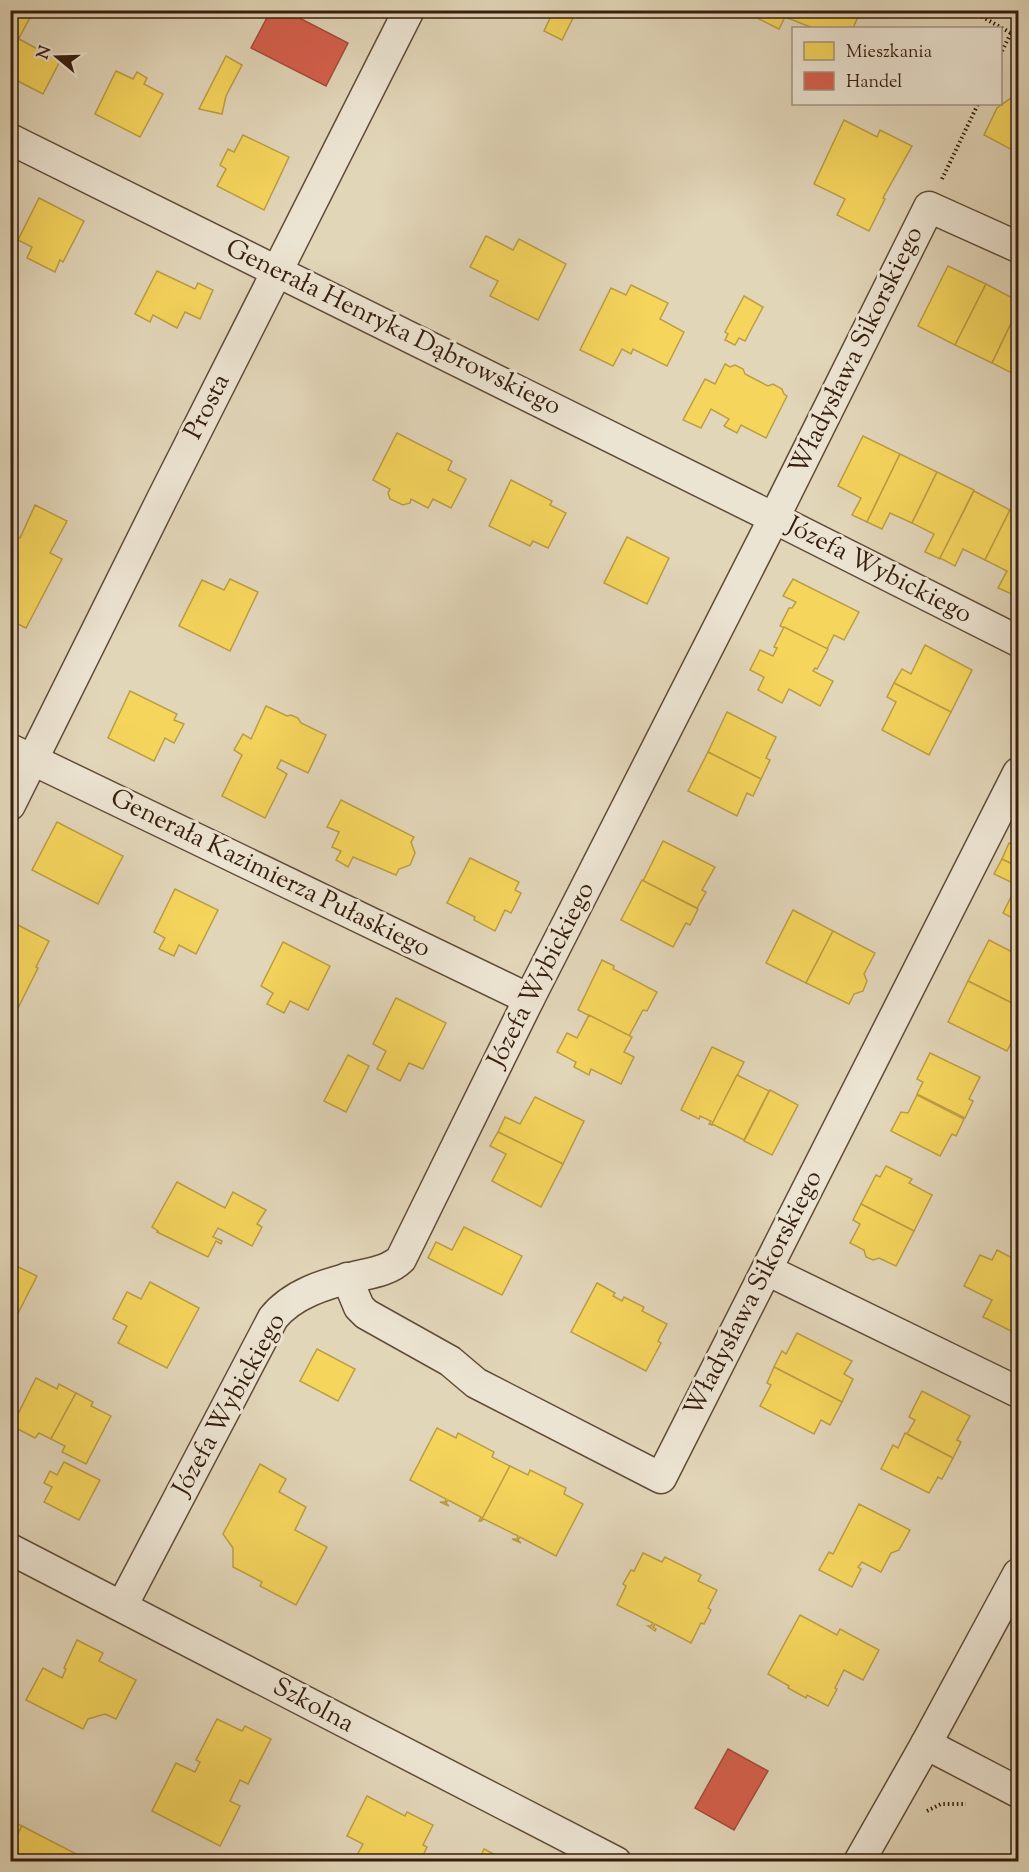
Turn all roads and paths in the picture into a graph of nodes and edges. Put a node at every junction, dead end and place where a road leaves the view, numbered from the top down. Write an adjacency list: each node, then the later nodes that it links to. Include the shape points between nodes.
1 (409, 10): 12 (street, Prosta)
2 (970, 10): 3 (path)
3 (1000, 27)
4 (1002, 28): 5 (path)
5 (1011, 33): 6 (path); 7 (path)
6 (1018, 37)
7 (1002, 51)
8 (978, 105): 10 (path)
9 (10, 139): 12 (street, Generała Henryka Dąbrowskiego)
10 (929, 207): 11 (street, Władysława Sikorskiego); 13 (street, Władysława Sikorskiego)
11 (1018, 247)
12 (277, 271): 13 (street, Generała Henryka Dąbrowskiego); 15 (street, Prosta)
13 (774, 518): 14 (street, Józefa Wybickiego); 18 (street, Józefa Wybickiego)
14 (1018, 641)
15 (22, 755): 17 (street, Prosta); 18 (street, Generała Kazimierza Pułaskiego)
16 (1018, 773): 19 (street, Władysława Sikorskiego)
17 (10, 805)
18 (529, 999): 20 (street, Józefa Wybickiego, via 401,1259 381,1270)
19 (767, 1270): 20 (street, Władysława Sikorskiego, via 661,1478 476,1383 450,1361 375,1320 359,1307); 21 (street)
20 (347, 1278): 24 (street, Józefa Wybickiego, via 300,1295 273,1318)
21 (1018, 1392)
22 (10, 1549): 24 (street, Szkolna)
23 (1018, 1574): 25 (street)
24 (122, 1606): 27 (street, Szkolna)
25 (926, 1744): 26 (street); 28 (street)
26 (1018, 1792)
27 (616, 1862)
28 (858, 1862)

